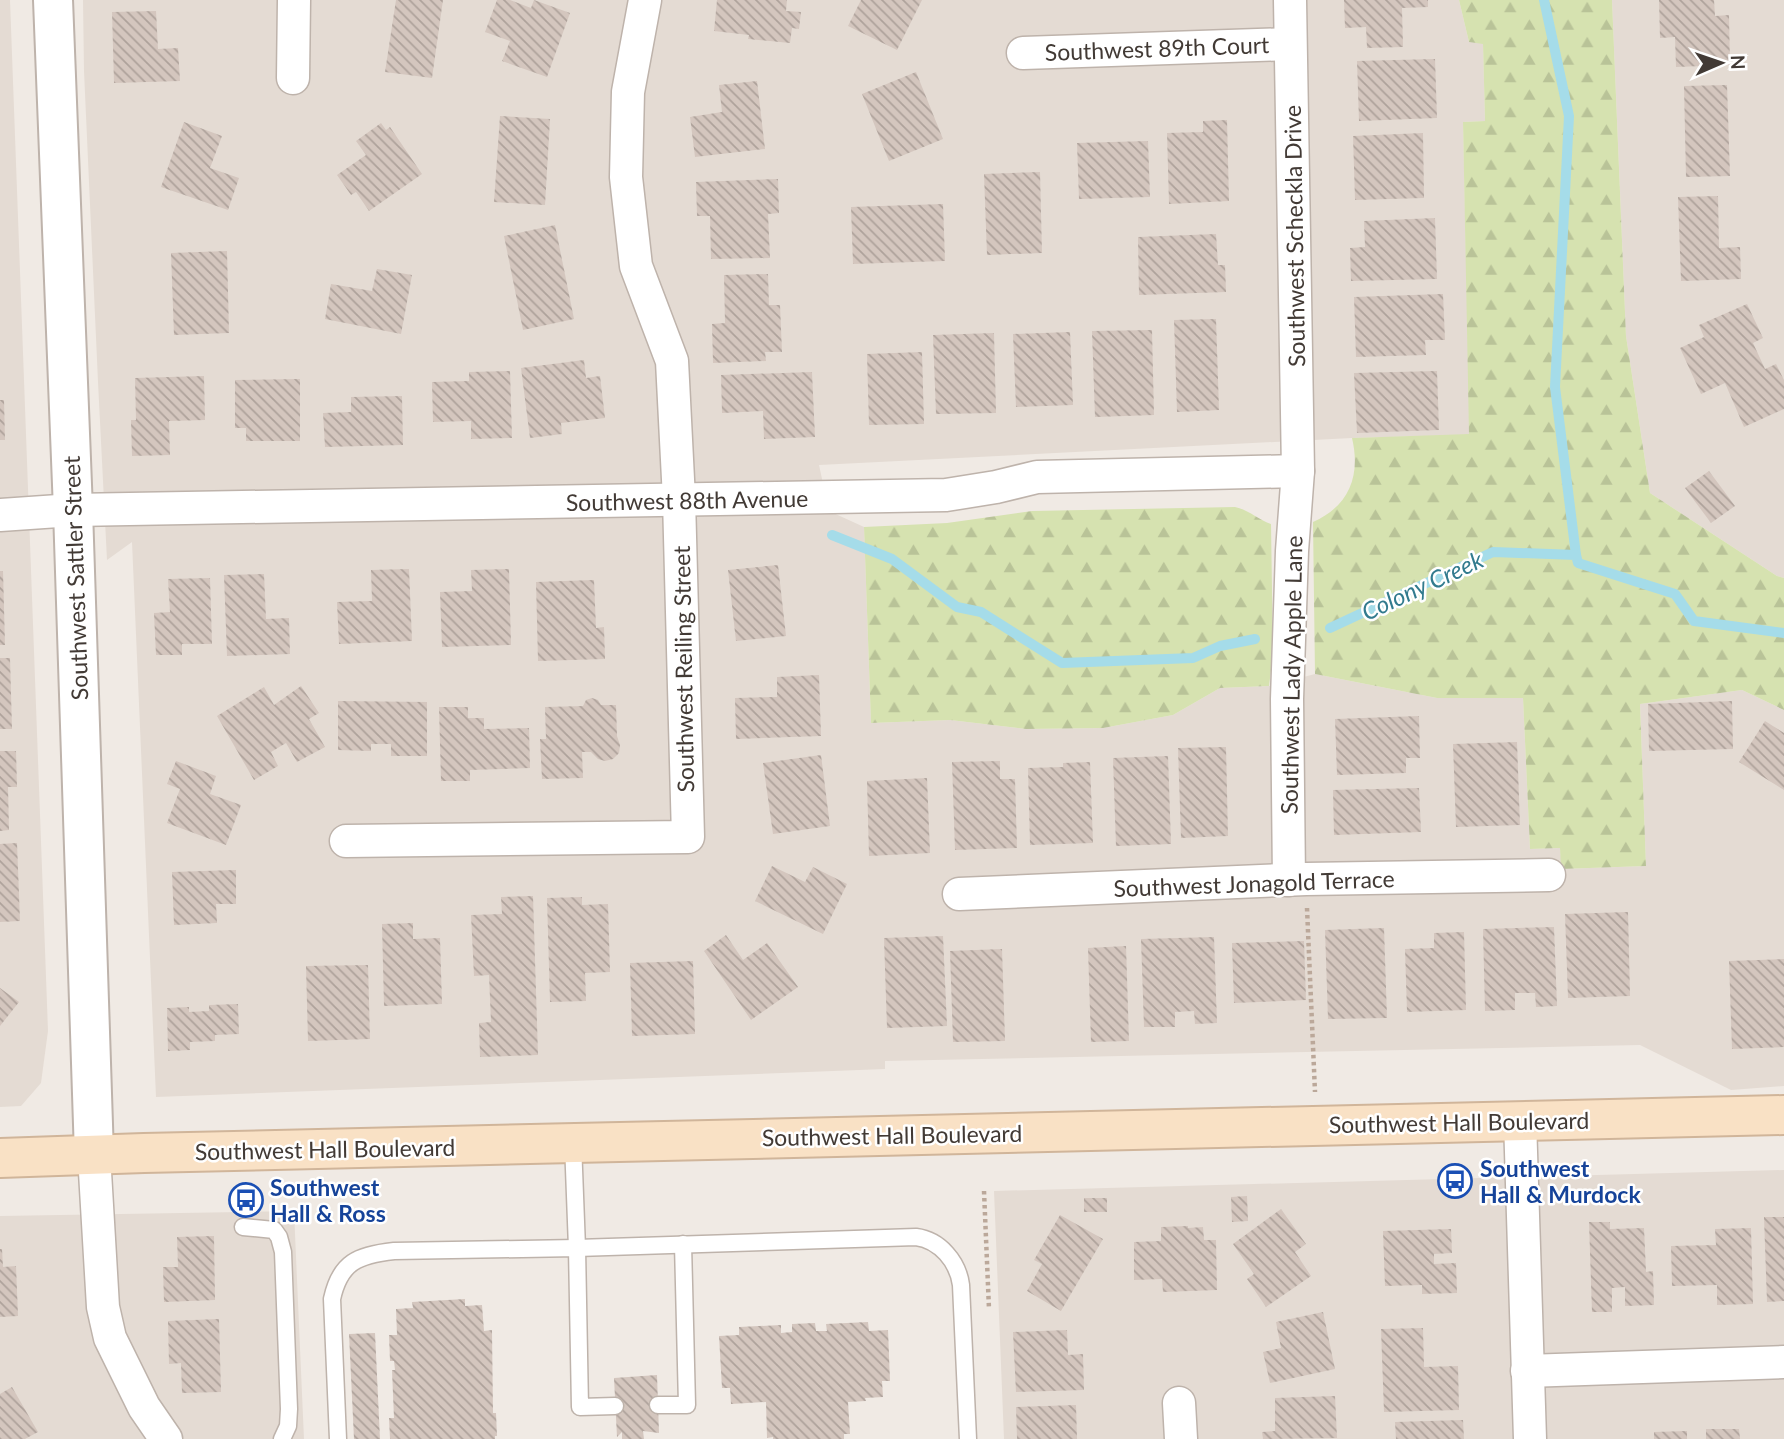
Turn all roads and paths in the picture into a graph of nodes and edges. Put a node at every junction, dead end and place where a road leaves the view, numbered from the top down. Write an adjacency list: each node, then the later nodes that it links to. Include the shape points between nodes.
1 (53, 0): 10 (street, Southwest Sattler Street)
2 (294, 0): 7 (street)
3 (645, 0): 9 (street, Southwest Reiling Street, via 628,92 626,177 636,266 672,361)
4 (1290, 0): 5 (street, Southwest Scheckla Drive)
5 (1290, 44): 6 (street, Southwest 89th Court); 8 (street, Southwest Scheckla Drive)
6 (1023, 52)
7 (293, 78)
8 (1298, 471): 9 (street, Southwest 88th Avenue, via 1037,477 946,495); 14 (street, Southwest Lady Apple Lane, via 1287,699)
9 (679, 499): 10 (street, Southwest 88th Avenue); 12 (street, Southwest Reiling Street, via 688,836)
10 (73, 510): 11 (street, Southwest 88th Avenue); 20 (street, Southwest Sattler Street)
11 (0, 515)
12 (346, 841)
13 (1549, 875): 14 (street, Southwest Jonagold Terrace)
14 (1297, 879): 15 (street, Southwest Jonagold Terrace); 18 (path)
15 (959, 894)
16 (1784, 1115): 17 (main road, Southwest Hall Boulevard)
17 (1520, 1120): 18 (main road, Southwest Hall Boulevard); 26 (street)
18 (1317, 1125): 19 (main road, Southwest Hall Boulevard)
19 (573, 1143): 20 (main road, Southwest Hall Boulevard); 24 (lane)
20 (94, 1155): 21 (main road, Southwest Hall Boulevard); 30 (street, via 103,1307 110,1338 144,1407)
21 (0, 1158)
22 (243, 1227): 31 (lane, via 274,1230 283,1252 289,1409)
23 (683, 1244): 24 (lane); 28 (lane, via 687,1405); 33 (lane, via 926,1238 950,1257 959,1272)
24 (577, 1248): 29 (lane, via 580,1407); 32 (lane, via 394,1251 358,1259 344,1269 332,1299)
25 (1784, 1362): 26 (street)
26 (1527, 1371): 35 (street)
27 (1179, 1403): 34 (street)
28 (658, 1405)
29 (615, 1406)
30 (166, 1439)
31 (282, 1439)
32 (338, 1439)
33 (968, 1439)
34 (1181, 1439)
35 (1530, 1439)

